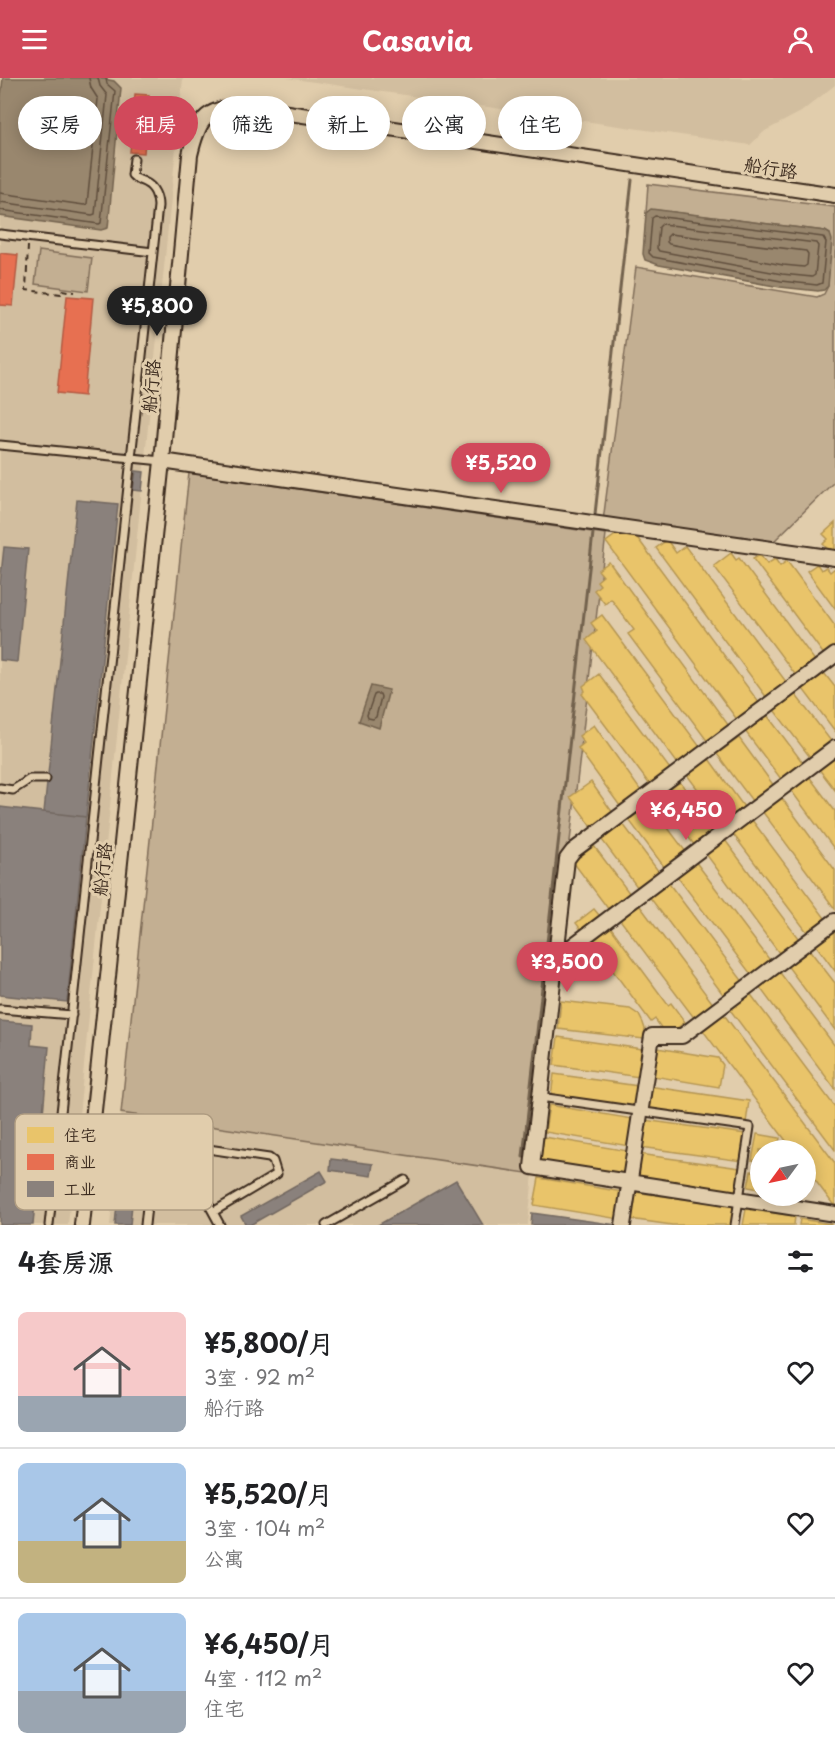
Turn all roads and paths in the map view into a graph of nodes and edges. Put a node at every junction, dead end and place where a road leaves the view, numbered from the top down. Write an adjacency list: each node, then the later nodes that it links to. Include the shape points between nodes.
1 (134, 159): 5 (lane, via 134,178 148,184 158,200)
2 (835, 195): 9 (street, 船行路, via 242,106 216,111 203,119 190,155)
3 (0, 234): 4 (lane)
4 (29, 237): 5 (lane); 6 (path, via 26,290)
5 (153, 252): 8 (lane)
6 (75, 292)
7 (0, 445): 8 (lane)
8 (131, 458): 9 (lane); 18 (lane)
9 (162, 461): 10 (street); 22 (street, 船行路)
10 (835, 558)
11 (835, 656): 16 (street, via 573,851 567,859)
12 (835, 748): 16 (street)
13 (46, 779): 14 (lane, via 30,779 13,790)
14 (0, 788)
15 (835, 921): 20 (street, via 682,1036 652,1036)
16 (555, 959): 19 (street)
17 (0, 1008): 18 (lane)
18 (72, 1015): 21 (lane)
19 (540, 1097): 20 (lane); 25 (street, via 532,1167)
20 (641, 1111): 25 (street); 26 (lane, via 750,1127)
21 (61, 1114)
22 (94, 1114)
23 (213, 1150): 30 (lane, via 269,1158 276,1174)
24 (405, 1180): 36 (lane)
25 (630, 1182): 26 (street); 37 (street)
26 (739, 1199): 31 (street); 38 (lane)
27 (51, 1210): 32 (lane)
28 (84, 1210): 33 (street, 船行路)
29 (147, 1210): 34 (lane)
30 (213, 1212): 35 (lane)
31 (835, 1214)
32 (49, 1225)
33 (82, 1225)
34 (145, 1225)
35 (220, 1225)
36 (326, 1225)
37 (623, 1225)
38 (735, 1225)

